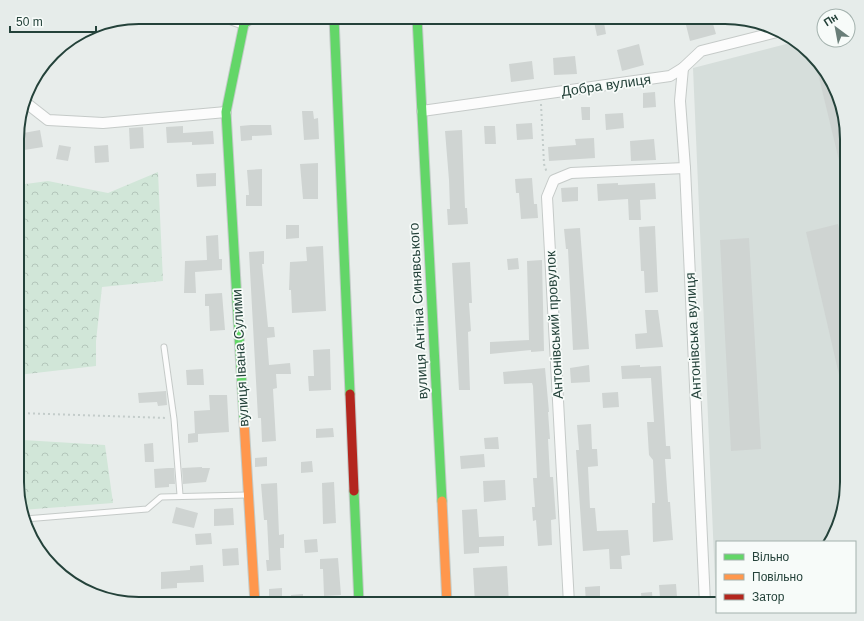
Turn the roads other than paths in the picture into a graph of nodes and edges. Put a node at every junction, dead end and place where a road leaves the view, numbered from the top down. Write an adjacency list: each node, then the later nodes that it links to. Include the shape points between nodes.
1 (244, 24): 8 (street, вулиця Івана Сулими)
2 (334, 24): 15 (street)
3 (417, 24): 7 (street, вулиця Антіна Синявського)
4 (772, 34): 5 (street, Добра вулиця, via 701,51)
5 (683, 68): 7 (street, Добра вулиця, via 670,76); 9 (street, Антонівська вулиця, via 680,101)
6 (29, 105): 8 (street, via 48,120 103,122)
7 (422, 111): 16 (street, вулиця Антіна Синявського)
8 (226, 112): 12 (street, вулиця Івана Сулими)
9 (685, 168): 17 (street, Антонівський провулок, via 571,173 554,180 550,186 547,197); 18 (street, Антонівська вулиця)
10 (164, 347): 11 (lane, via 174,418)
11 (180, 495): 12 (lane); 13 (lane, via 161,497 147,509)
12 (248, 495): 14 (street, вулиця Івана Сулими)
13 (30, 518)
14 (255, 597)
15 (359, 597)
16 (447, 597)
17 (568, 597)
18 (705, 597)

